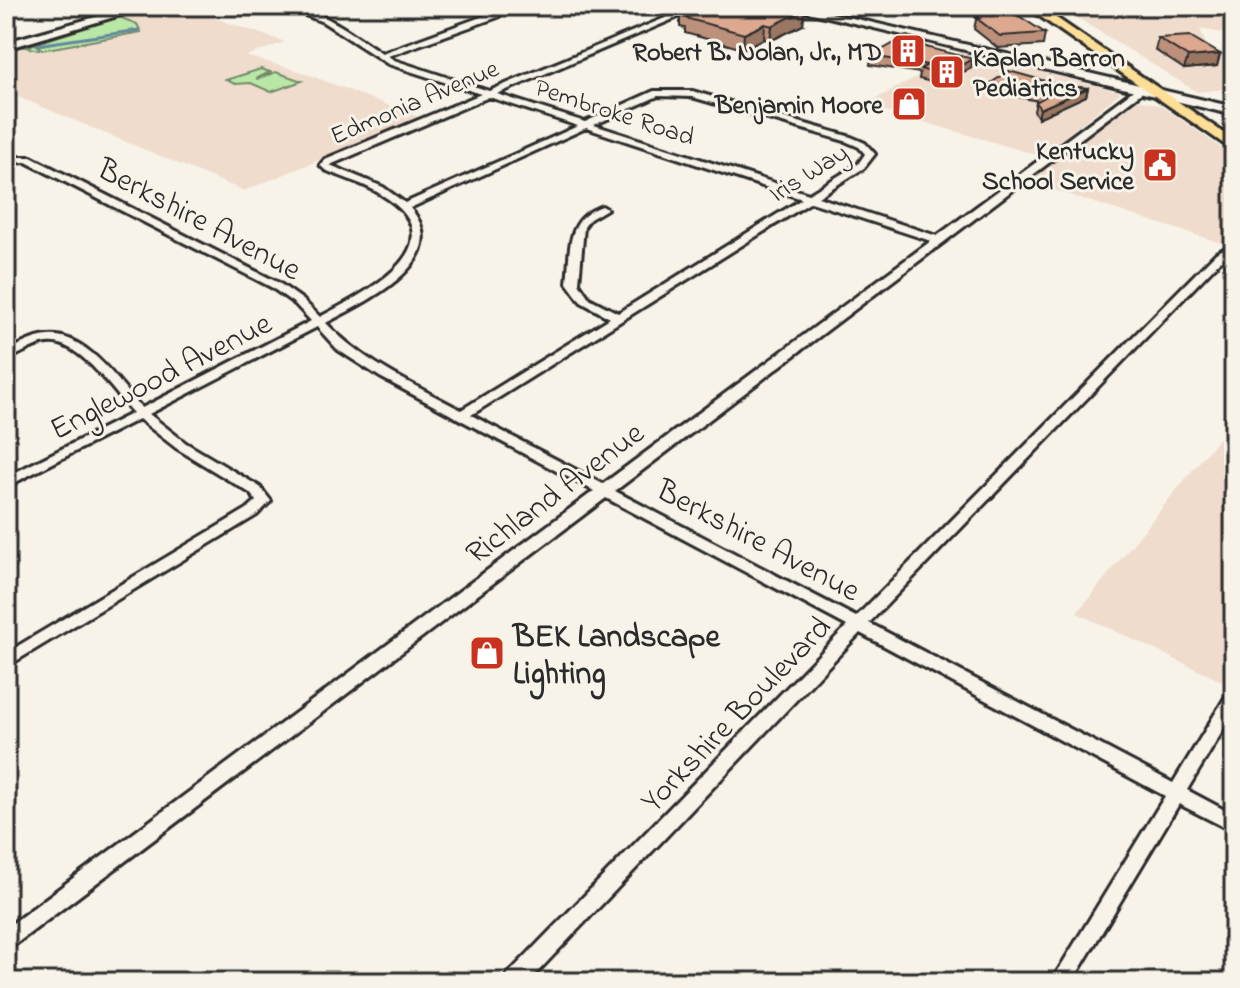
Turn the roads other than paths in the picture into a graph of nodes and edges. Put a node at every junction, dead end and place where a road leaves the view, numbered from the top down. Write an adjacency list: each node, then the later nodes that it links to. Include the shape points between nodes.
1 (144, 6): 8 (street)
2 (286, 6): 9 (street, Pembroke Road, via 326,20)
3 (499, 6): 9 (street, via 495,15)
4 (700, 6): 13 (street, Edmonia Avenue)
5 (788, 6): 11 (street)
6 (1031, 6): 10 (main road)
7 (1046, 6): 15 (main road)
8 (6, 46)
9 (381, 56): 13 (street, Pembroke Road)
10 (1130, 72): 11 (street, via 1122,80); 14 (main road)
11 (1101, 81): 12 (street)
12 (1138, 91): 14 (street); 24 (street, Richland Avenue)
13 (489, 94): 17 (street, Pembroke Road); 22 (street, Edmonia Avenue, via 325,165)
14 (1162, 96): 15 (street); 19 (main road)
15 (1191, 101): 16 (street); 18 (main road)
16 (1234, 111)
17 (585, 124): 21 (street, Pembroke Road); 21 (street, Iris Way, via 648,95 677,92 866,148 867,161); 22 (street, Iris Way)
18 (1234, 131)
19 (1234, 147)
20 (10, 159): 27 (street, Berkshire Avenue, via 28,159 275,285)
21 (811, 197): 24 (street, Pembroke Road); 26 (street, Iris Way)
22 (405, 207): 27 (street, Englewood Avenue, via 418,234 409,261 385,286)
23 (602, 209): 26 (street, via 579,227 573,283 585,300)
24 (939, 240): 32 (street, Richland Avenue)
25 (1234, 247): 33 (street, Yorkshire Boulevard, via 1220,255)
26 (617, 317): 30 (street, Iris Way)
27 (318, 323): 29 (street, Englewood Avenue); 30 (street, Berkshire Avenue, via 363,361)
28 (6, 356): 29 (street, via 45,340 60,340 99,367)
29 (141, 414): 31 (street, Englewood Avenue); 34 (street, via 264,501)
30 (462, 415): 32 (street, Berkshire Avenue)
31 (6, 483)
32 (606, 490): 33 (street, Berkshire Avenue); 38 (street, Richland Avenue)
33 (859, 624): 36 (street, Berkshire Avenue); 39 (street, Yorkshire Boulevard)
34 (6, 661)
35 (1232, 701): 36 (street)
36 (1176, 793): 37 (street, Berkshire Avenue); 40 (street)
37 (1234, 824)
38 (6, 940)
39 (514, 982)
40 (1061, 982)

